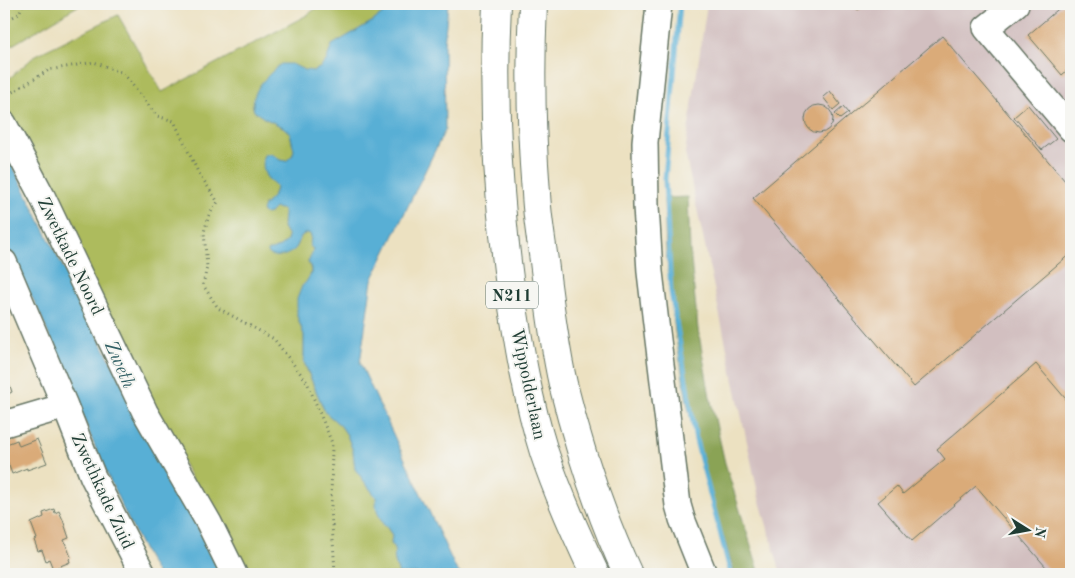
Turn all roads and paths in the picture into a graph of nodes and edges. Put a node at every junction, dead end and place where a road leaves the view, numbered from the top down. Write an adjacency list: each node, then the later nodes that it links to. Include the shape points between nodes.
1 (23, 4): 6 (path, via 19,14)
2 (497, 4): 16 (main road, Wippolderlaan / N211, via 496,127 504,245 516,329 544,452)
3 (533, 4): 17 (main road, Wippolderlaan / N211, via 532,136 551,318 576,436 596,497)
4 (660, 4): 18 (street, via 645,149 650,272 678,505)
5 (1016, 4): 9 (street, via 986,28)
6 (4, 21)
7 (4, 97): 15 (path, via 49,70 94,62 123,73 158,116 174,122 198,172 218,202 209,215 204,232 207,267 203,285 218,308 274,339 307,382 332,444)
8 (4, 124): 14 (street, Zwetkade Noord, via 145,412 209,523)
9 (1071, 129)
10 (4, 262): 11 (street, Zwethkade Zuid)
11 (65, 406): 12 (street); 13 (street, Zwethkade Zuid, via 93,477)
12 (4, 424)
13 (143, 574)
14 (234, 574)
15 (336, 574)
16 (595, 574)
17 (628, 574)
18 (704, 574)

